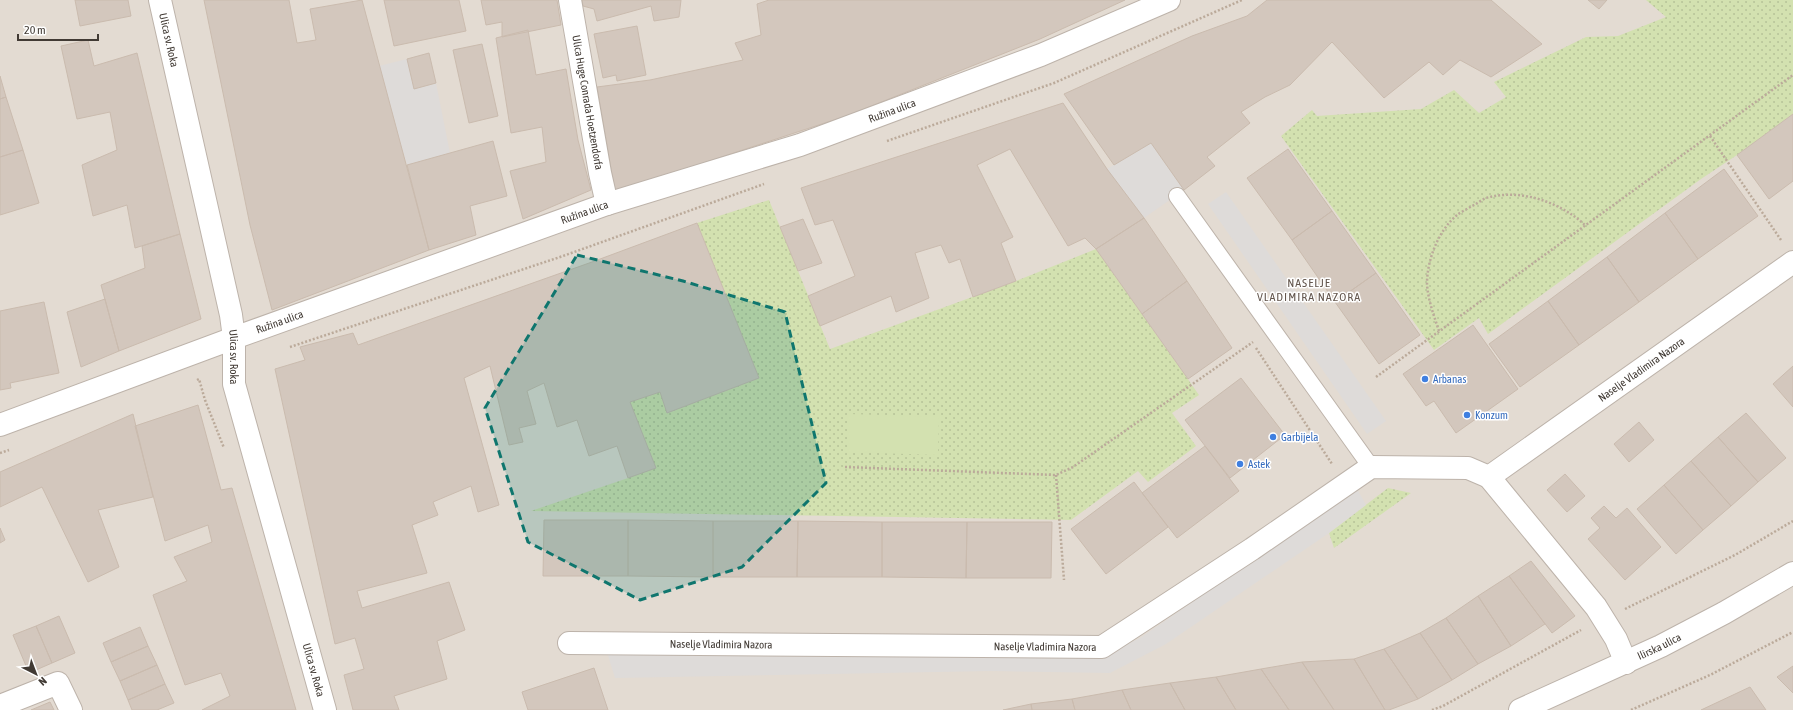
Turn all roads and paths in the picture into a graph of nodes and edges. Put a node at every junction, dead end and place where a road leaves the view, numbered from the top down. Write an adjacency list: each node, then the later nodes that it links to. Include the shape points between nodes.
1 (160, 0): 12 (street, Ulica sv. Roka)
2 (570, 0): 7 (street, Ulica Huge Conrada Hoetzendorfa)
3 (1169, 0): 7 (street, Ružina ulica, via 1041,55 800,145)
4 (1793, 75): 5 (path)
5 (1710, 136): 8 (path); 9 (path)
6 (1177, 196): 22 (lane)
7 (607, 204): 12 (street, Ružina ulica)
8 (1584, 226): 10 (path); 10 (path, via 1574,216 1555,205 1531,197 1485,198 1457,215 1438,237 1430,263 1427,284)
9 (1789, 254): 24 (street, Naselje Vladimira Nazora)
10 (1439, 331): 14 (path)
11 (1248, 336): 13 (path)
12 (234, 338): 16 (street, Ružina ulica); 32 (street, Ulica sv. Roka, via 234,384)
13 (1253, 342): 20 (path); 23 (path, via 1073,467)
14 (1376, 377)
15 (192, 382): 18 (path, via 199,379)
16 (0, 424)
17 (15, 448): 19 (path)
18 (226, 452)
19 (0, 454)
20 (1333, 466)
21 (845, 467): 23 (path)
22 (1371, 467): 24 (street, via 1468,468); 28 (street, Naselje Vladimira Nazora, via 1102,647)
23 (1056, 475): 26 (path)
24 (1489, 477): 29 (street, via 1596,607 1616,639)
25 (1793, 573): 29 (street, Ilirska ulica, via 1724,613)
26 (1064, 580)
27 (1793, 632): 34 (path, via 1710,675)
28 (569, 643)
29 (1626, 663): 33 (street, Ilirska ulica)
30 (0, 706): 31 (street, via 58,683)
31 (71, 710)
32 (325, 710)
33 (1520, 710)
34 (1631, 710)

